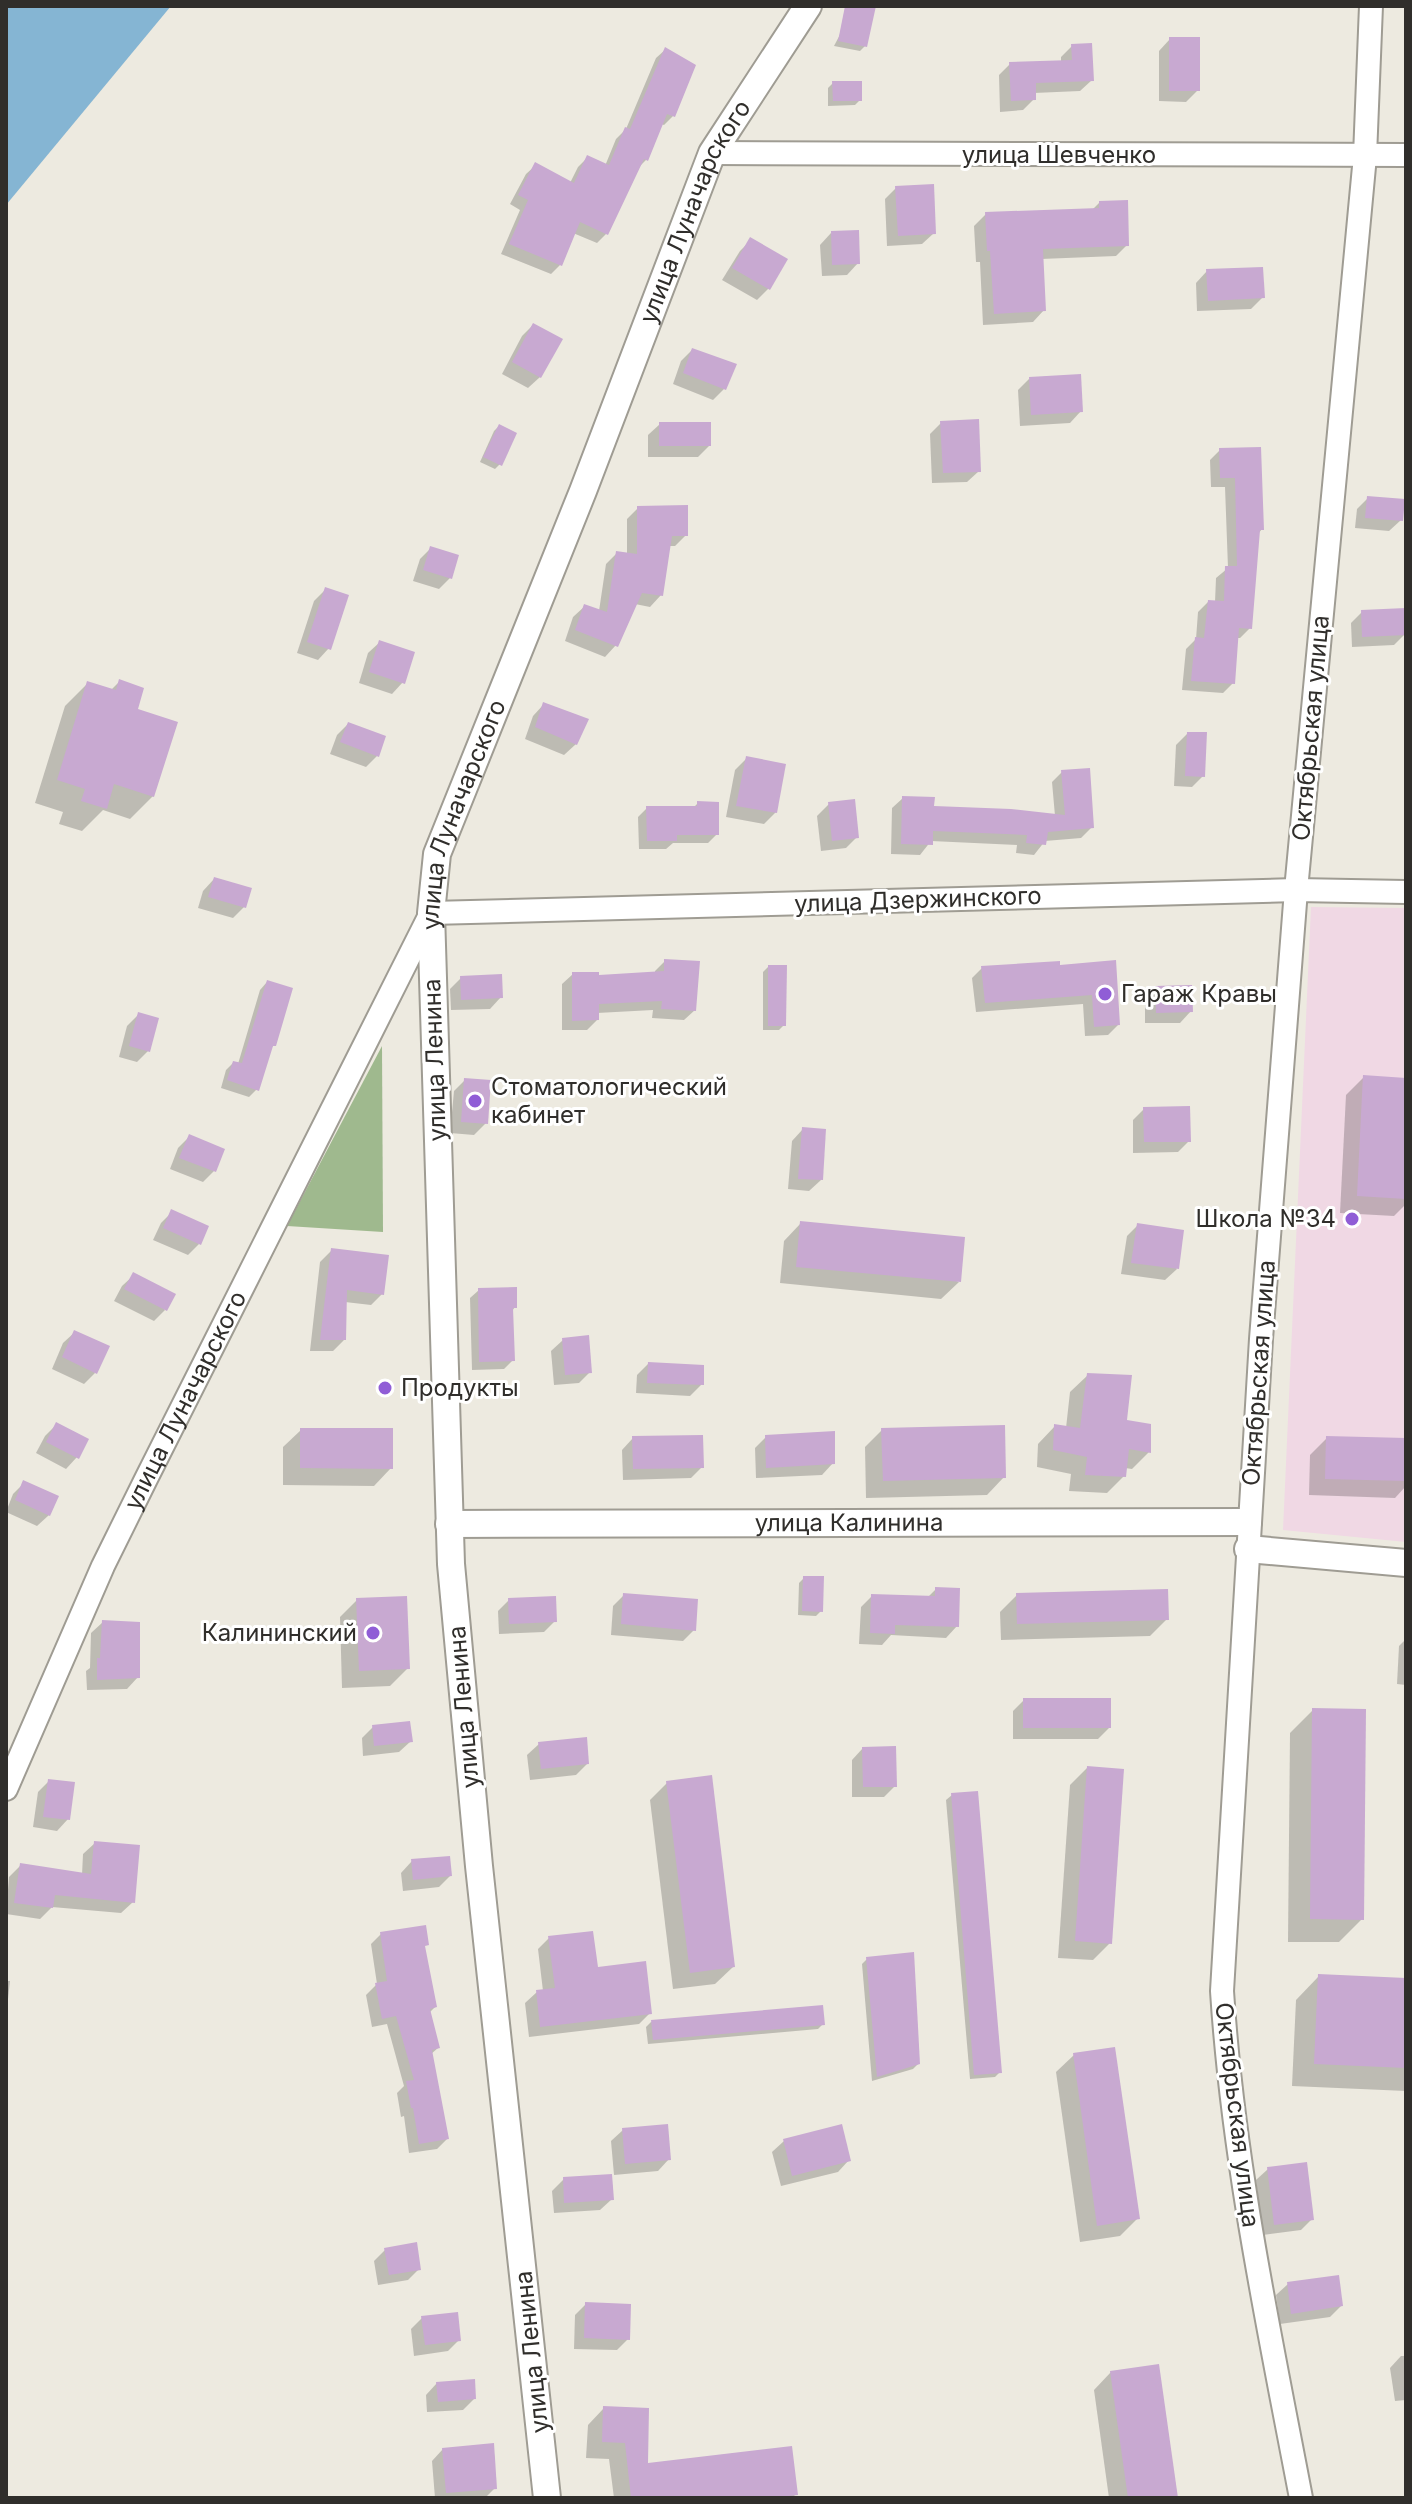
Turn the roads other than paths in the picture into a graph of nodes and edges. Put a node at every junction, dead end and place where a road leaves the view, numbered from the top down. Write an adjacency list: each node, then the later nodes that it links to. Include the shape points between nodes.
1 (808, 6): 3 (street, улица Луначарского)
2 (1371, 6): 5 (street, Октябрьская улица)
3 (712, 153): 5 (street, улица Шевченко); 8 (street, улица Луначарского, via 437,854)
4 (1406, 155): 5 (street, улица Шевченко)
5 (1365, 156): 6 (street, Октябрьская улица)
6 (1296, 890): 7 (street, улица Дзержинского); 8 (street, улица Дзержинского); 9 (street, Октябрьская улица)
7 (1406, 892)
8 (431, 913): 10 (street, улица Ленина); 13 (street, улица Луначарского, via 103,1566)
9 (1248, 1522): 10 (street, улица Калинина); 11 (street, Октябрьская улица)
10 (449, 1524): 14 (street, улица Ленина, via 479,1866)
11 (1248, 1549): 12 (street); 15 (street, Октябрьская улица, via 1222,1991 1256,2263)
12 (1406, 1563)
13 (6, 1789)
14 (547, 2498)
15 (1301, 2498)

